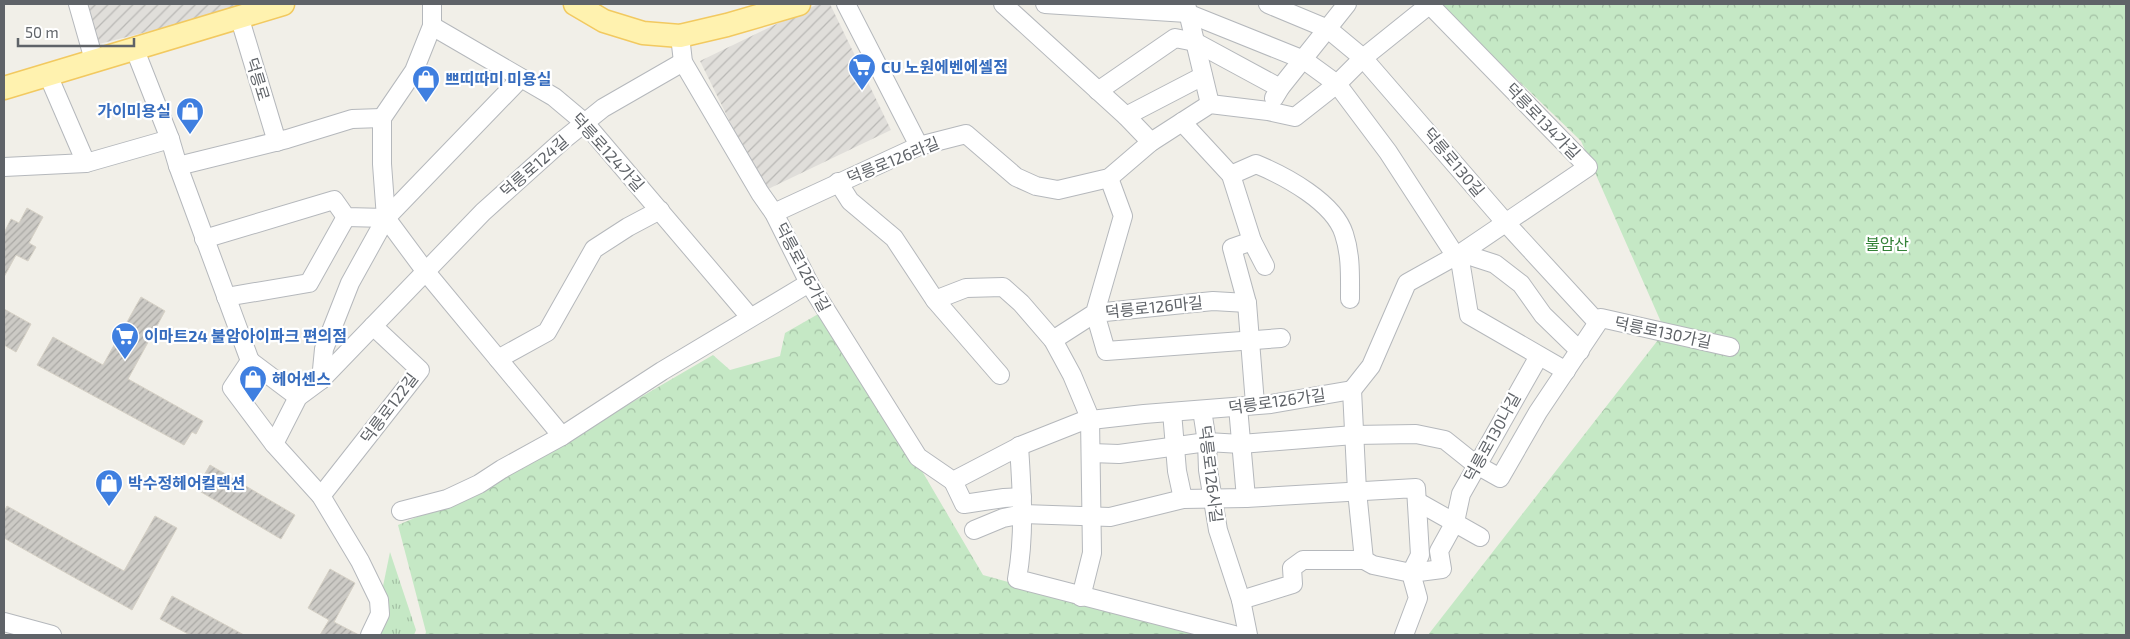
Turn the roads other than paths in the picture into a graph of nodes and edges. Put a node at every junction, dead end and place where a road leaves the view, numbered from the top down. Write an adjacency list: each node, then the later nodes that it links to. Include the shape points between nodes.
1 (78, 4): 20 (street)
2 (283, 4): 13 (main road)
3 (432, 4): 14 (street)
4 (575, 4): 16 (main road, via 604,21 643,33)
5 (846, 4): 39 (street)
6 (1004, 4): 29 (street)
7 (1045, 4): 12 (street)
8 (1268, 4): 15 (street, 덕릉로130길)
9 (1347, 4): 15 (street)
10 (1429, 4): 19 (street); 50 (street, 덕릉로134가길, via 1588,166)
11 (791, 5): 16 (main road)
12 (1187, 8): 17 (street); 21 (street)
13 (251, 10): 18 (main road); 37 (street, 덕릉로)
14 (432, 26): 25 (street, 덕릉로124가길); 33 (street, via 414,71)
15 (1328, 29): 19 (street, 덕릉로130길); 21 (street)
16 (680, 36): 22 (street, 덕릉로126가길)
17 (1195, 42): 24 (street); 28 (street); 29 (street, via 1175,38)
18 (135, 50): 20 (main road); 36 (street)
19 (1363, 58): 26 (street); 50 (street, 덕릉로130길)
20 (94, 60): 23 (main road)
21 (1304, 60): 26 (street); 28 (street)
22 (683, 62): 35 (street, 덕릉로124길, via 603,108); 47 (street, 덕릉로126가길)
23 (48, 75): 27 (main road); 40 (street)
24 (1203, 76): 30 (street); 32 (street)
25 (521, 78): 35 (street, 덕릉로124가길, via 554,97); 49 (street)
26 (1337, 84): 31 (street, via 1294,117); 53 (street)
27 (4, 88)
28 (1280, 88): 31 (street)
29 (1098, 91): 32 (street)
30 (1210, 104): 31 (street); 34 (street, 덕릉로126라길)
31 (1268, 111)
32 (1126, 116): 38 (street)
33 (382, 118): 37 (street, via 352,119); 49 (street)
34 (1182, 122): 38 (street, 덕릉로126라길); 43 (street)
35 (585, 123): 46 (street, 덕릉로124가길); 55 (street, 덕릉로124길, via 483,212)
36 (170, 139): 40 (street); 41 (street)
37 (277, 142): 41 (street)
38 (1151, 142): 44 (street, 덕릉로126라길)
39 (919, 146): 44 (street, 덕릉로126라길, via 966,134 1016,177 1036,186 1058,190); 45 (street, 덕릉로126라길)
40 (86, 163): 42 (street)
41 (178, 166): 51 (street)
42 (4, 168)
43 (1231, 175): 52 (street); 58 (street, via 1256,164 1277,173 1327,207 1344,232 1350,260)
44 (1109, 178): 61 (street, via 1123,216)
45 (838, 182): 47 (street, 덕릉로126라길); 59 (street, via 850,201 894,238)
46 (660, 210): 62 (street, 덕릉로124가길); 71 (street, via 594,250 547,332)
47 (774, 213): 56 (street, 덕릉로126가길)
48 (346, 217): 49 (street); 51 (street, via 334,200); 57 (street, via 309,283)
49 (386, 218): 55 (street); 75 (street, via 350,283 324,349)
50 (1505, 222): 53 (street); 63 (street, 덕릉로130가길)
51 (204, 239): 57 (street)
52 (1252, 241): 54 (street); 60 (street, via 1232,248)
53 (1458, 254): 69 (street, via 1495,264 1521,284 1543,315); 70 (street, via 1468,315); 76 (street, via 1407,283 1371,366)
54 (1265, 266)
55 (426, 272): 64 (street, 덕릉로124길); 71 (street)
56 (808, 283): 62 (street); 92 (street, 덕릉로126가길, via 918,456)
57 (226, 298): 72 (street)
58 (1350, 298)
59 (935, 300): 66 (street, via 966,288 1003,287); 74 (street)
60 (1247, 303): 61 (street, 덕릉로126마길, via 1213,301); 67 (street)
61 (1095, 313): 66 (street); 67 (street, 덕릉로126마길, via 1106,351)
62 (750, 317): 84 (street)
63 (1597, 322): 68 (street, 덕릉로130가길, via 1601,318); 69 (street, 덕릉로130가길)
64 (373, 326): 75 (street, 덕릉로124길); 94 (street, 덕릉로122길, via 420,370)
65 (1281, 338): 67 (street, 덕릉로126마길)
66 (1053, 340): 82 (street)
67 (1251, 341): 78 (street)
68 (1730, 347)
69 (1580, 351): 73 (street, 덕릉로130나길)
70 (1539, 356): 73 (street); 91 (street, 덕릉로130나길)
71 (498, 359): 84 (street)
72 (250, 361): 77 (street); 86 (street, via 232,388)
73 (1566, 371): 91 (street, 덕릉로130나길, via 1500,478)
74 (1000, 375)
75 (322, 380): 77 (street, 덕릉로124길)
76 (1352, 390): 78 (street, 덕릉로126가길); 83 (street)
77 (298, 397): 86 (street)
78 (1255, 404): 79 (street, 덕릉로126가길)
79 (1238, 407): 80 (street, 덕릉로126가길); 87 (street, 덕릉로126사길)
80 (1202, 410): 81 (street, 덕릉로126가길); 85 (street, 덕릉로126사길)
81 (1172, 412): 82 (street, 덕릉로126가길); 89 (street)
82 (1090, 418): 88 (street, 덕릉로126가길); 90 (street)
83 (1354, 434): 87 (street, 덕릉로126사길); 91 (street, via 1416,434 1445,440); 93 (street)
84 (562, 436): 100 (street, via 447,500)
85 (1208, 442): 87 (street); 89 (street); 95 (street, 덕릉로126사길)
86 (274, 444): 94 (street)
87 (1241, 444): 96 (street, 덕릉로126사길)
88 (1019, 446): 92 (street, 덕릉로126가길); 99 (street)
89 (1175, 446): 90 (street, via 1119,454); 97 (street)
90 (1090, 453): 101 (street)
91 (1478, 466): 102 (street, 덕릉로130나길, via 1461,494)
92 (953, 481): 99 (street, 덕릉로126가길, via 964,504 1004,498)
93 (1357, 491): 96 (street, 덕릉로126사길); 98 (street, via 1416,488); 105 (street)
94 (321, 496): 111 (street, via 379,600 380,614)
95 (1212, 498): 96 (street); 97 (street); 108 (street, 덕릉로126사길, via 1218,530)
96 (1246, 498)
97 (1183, 499): 101 (street, 덕릉로126가길, via 1110,517)
98 (1418, 502): 102 (street); 106 (street, via 1420,555)
99 (1023, 506): 101 (street, 덕릉로126가길, via 1056,515); 103 (street, 덕릉로126가길); 107 (street, via 1017,579)
100 (401, 511)
101 (1093, 516): 107 (street, via 1092,553)
102 (1455, 522): 104 (street); 106 (street, 덕릉로130나길, via 1440,551 1442,569)
103 (974, 530)
104 (1480, 538)
105 (1364, 560): 106 (street); 108 (street, via 1303,560 1292,568 1293,584)
106 (1411, 573): 114 (street, via 1418,598)
107 (1081, 597): 112 (street)
108 (1241, 600): 113 (street, 덕릉로126사길)
109 (4, 622): 110 (street)
110 (52, 635)
111 (370, 635)
112 (1234, 635)
113 (1248, 635)
114 (1404, 635)

